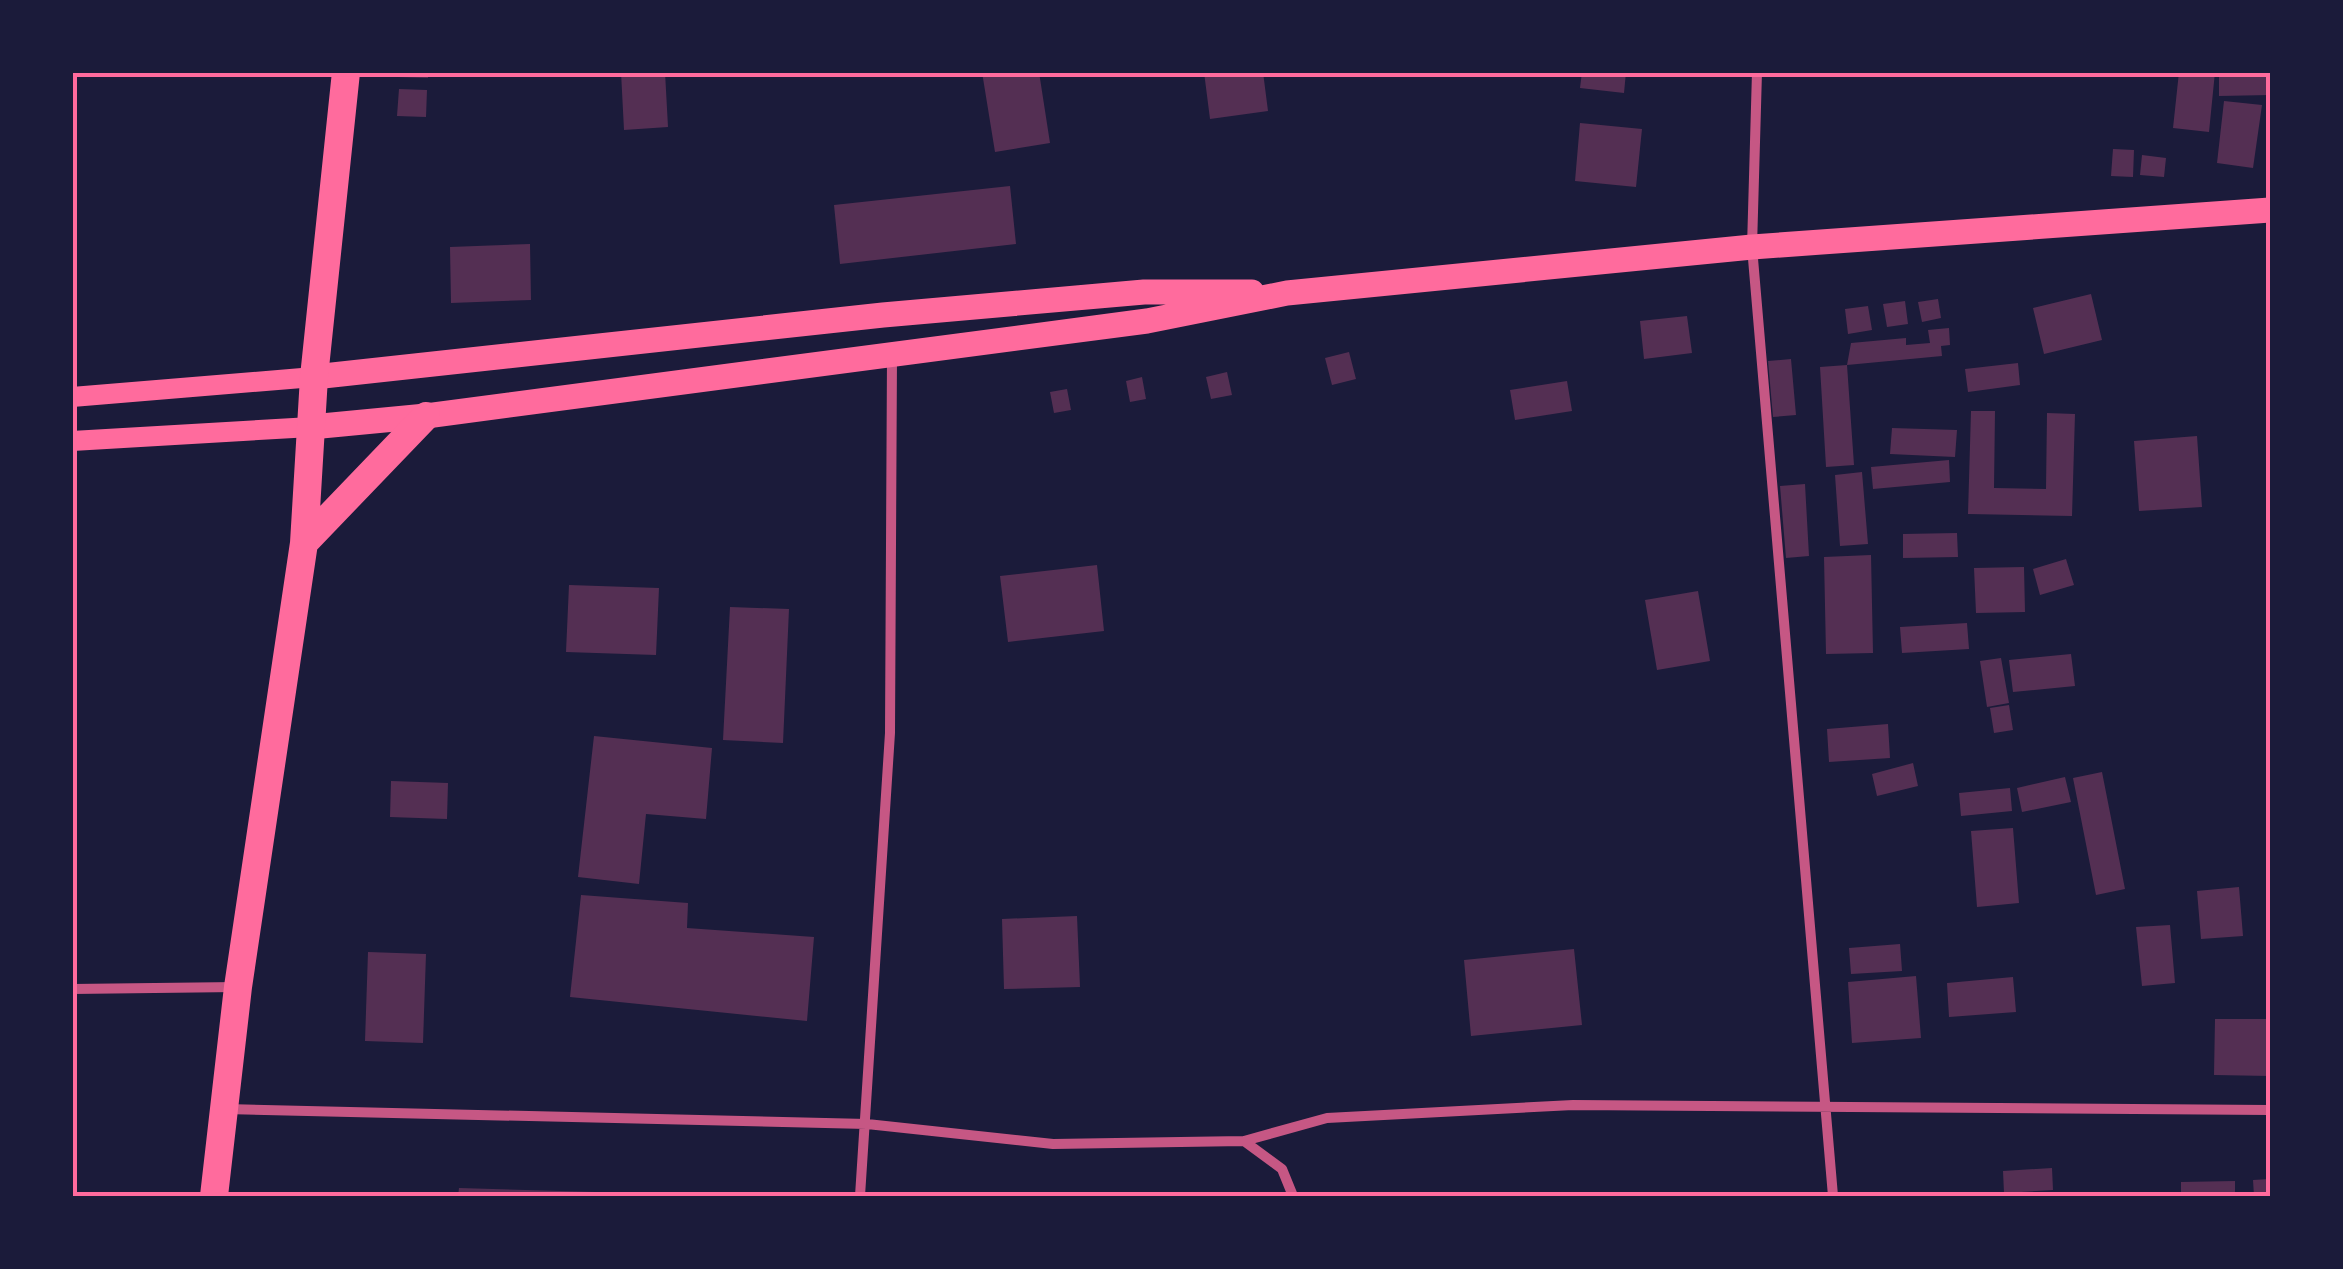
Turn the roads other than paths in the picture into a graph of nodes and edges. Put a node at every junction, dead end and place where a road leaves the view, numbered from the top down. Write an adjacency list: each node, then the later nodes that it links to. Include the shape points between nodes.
1 (346, 72): 7 (highway)
2 (1757, 72): 4 (street)
3 (2270, 210): 4 (main road)
4 (1752, 247): 5 (main road); 16 (street)
5 (1287, 294): 6 (main road); 7 (main road, via 1144,292)
6 (892, 356): 9 (main road); 18 (street, via 890,732)
7 (314, 378): 8 (main road); 10 (highway)
8 (72, 398)
9 (426, 416): 10 (main road); 12 (highway)
10 (312, 427): 11 (main road); 12 (highway)
11 (72, 442)
12 (304, 542): 13 (highway)
13 (238, 987): 14 (street); 15 (highway)
14 (72, 989)
15 (224, 1109): 18 (street); 20 (highway)
16 (1825, 1110): 17 (street); 19 (street, via 1572,1105 1327,1118); 23 (street)
17 (2270, 1110)
18 (867, 1124): 19 (street, via 1053,1144); 21 (street)
19 (1244, 1141): 22 (street, via 1282,1169)
20 (214, 1196)
21 (860, 1196)
22 (1293, 1196)
23 (1834, 1196)

